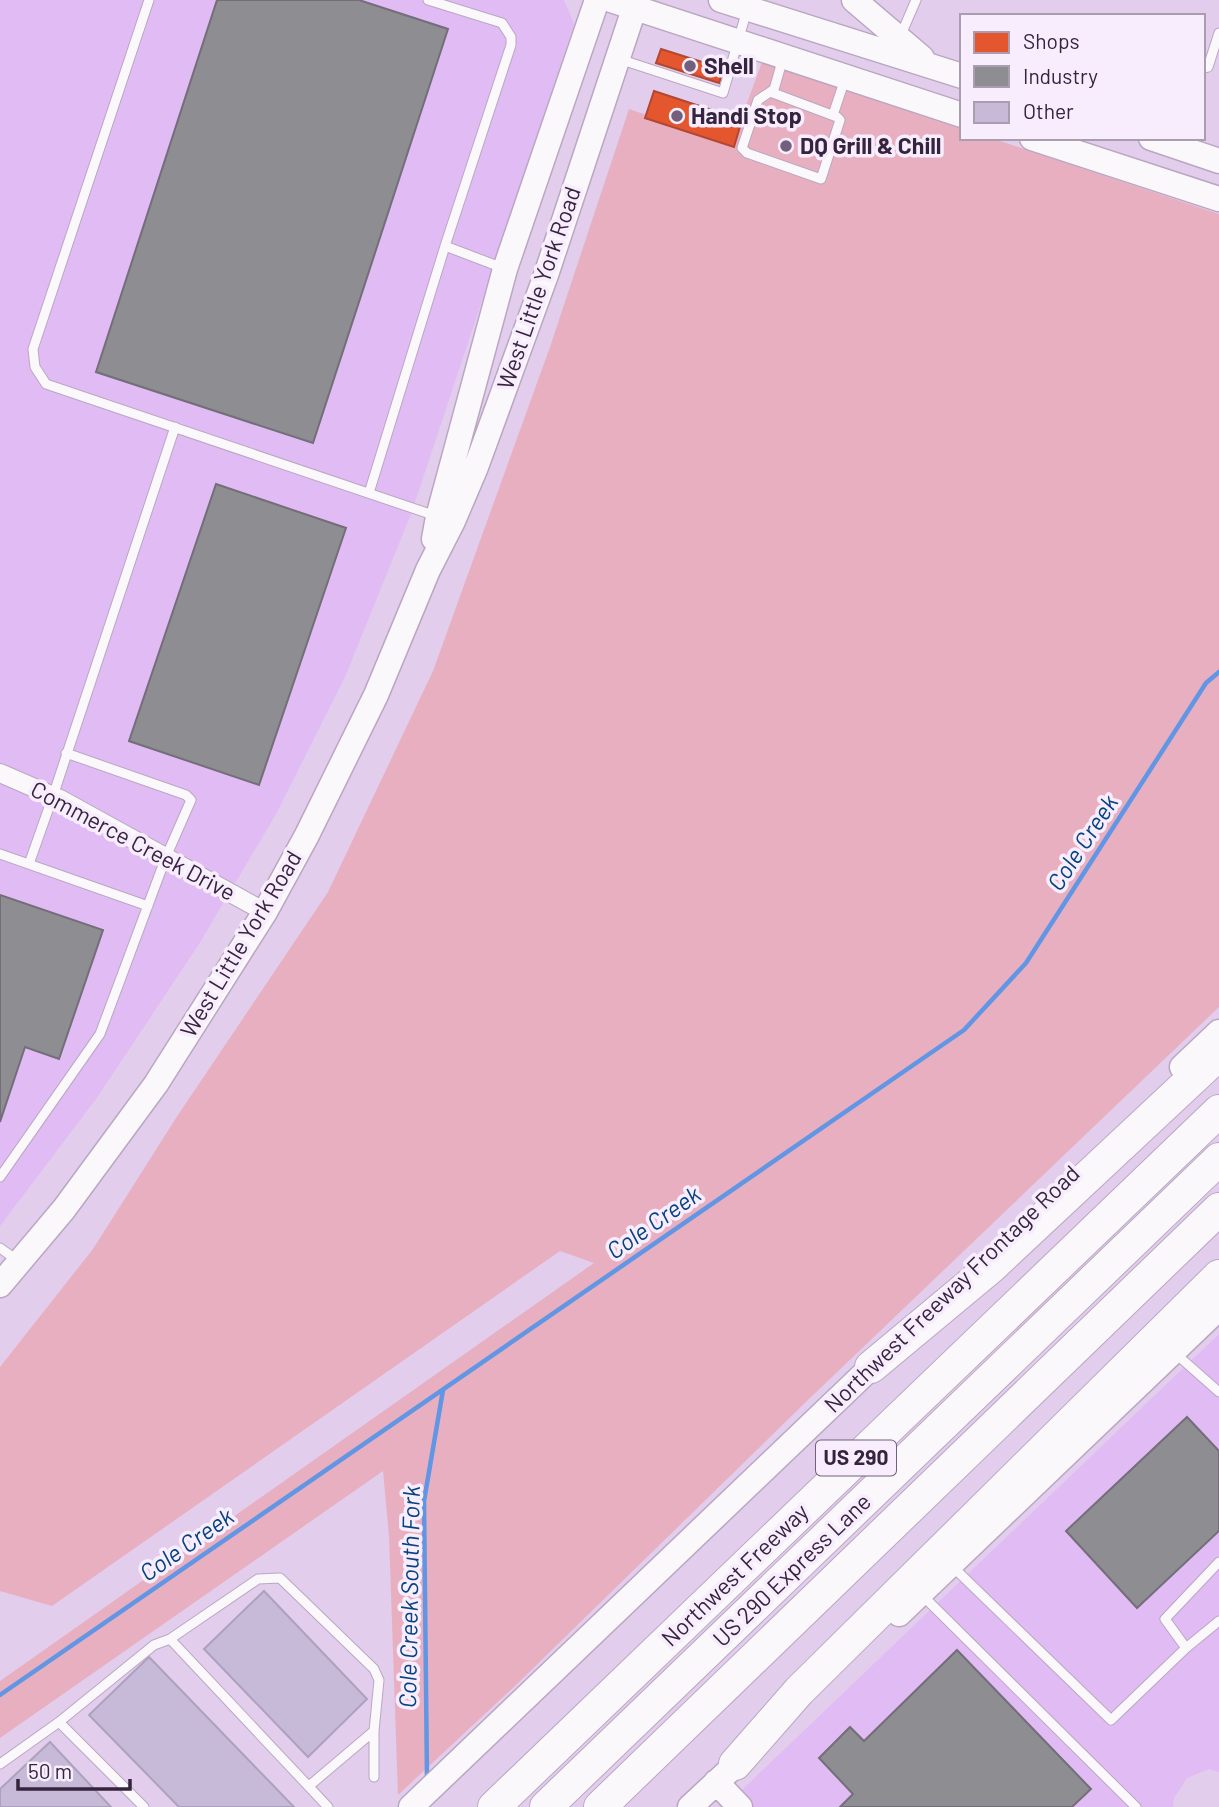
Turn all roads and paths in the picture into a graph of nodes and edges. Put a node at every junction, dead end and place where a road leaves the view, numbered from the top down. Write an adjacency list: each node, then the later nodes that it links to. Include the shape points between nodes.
1 (149, 0): 28 (lane, via 33,349 35,368 46,384)
2 (428, 0): 26 (lane, via 502,23 511,37)
3 (597, 0): 27 (main road, West Little York Road)
4 (611, 0): 8 (main road)
5 (721, 0): 9 (main road)
6 (854, 0): 12 (main road)
7 (916, 0): 12 (lane)
8 (636, 4): 11 (main road); 14 (main road, West Little York Road)
9 (748, 8): 11 (lane); 12 (main road)
10 (1219, 33): 15 (lane)
11 (737, 41): 13 (main road); 14 (lane, via 723,93)
12 (896, 47): 16 (main road)
13 (784, 57): 17 (main road); 18 (lane)
14 (616, 59): 31 (main road, West Little York Road, via 546,275 476,467)
15 (1205, 68)
16 (960, 75)
17 (846, 77): 19 (main road); 20 (lane)
18 (773, 90): 20 (lane); 20 (lane, via 758,100 742,148 747,153 821,179 840,124)
19 (960, 114)
20 (833, 115)
21 (1038, 140): 24 (main road)
22 (1160, 140): 23 (main road); 24 (main road)
23 (1219, 161)
24 (1147, 175): 25 (main road)
25 (1219, 199)
26 (445, 246): 27 (lane); 29 (lane)
27 (505, 269): 30 (main road, West Little York Road)
28 (175, 428): 29 (lane); 32 (lane)
29 (369, 494): 30 (lane)
30 (438, 517): 31 (main road, West Little York Road)
31 (428, 570): 39 (main road, West Little York Road, via 376,695)
32 (66, 753): 34 (lane); 36 (lane, via 191,800)
33 (0, 773): 34 (street, Commerce Creek Drive)
34 (54, 796): 36 (street, Commerce Creek Drive); 37 (lane)
35 (0, 854): 37 (lane)
36 (166, 857): 38 (lane); 39 (street, Commerce Creek Drive)
37 (29, 864): 38 (lane)
38 (148, 906): 44 (lane, via 100,1034)
39 (265, 912): 46 (main road, West Little York Road, via 156,1084 64,1209)
40 (1219, 1032): 51 (main road, Northwest Freeway Frontage Road)
41 (1219, 1054): 51 (highway, via 990,1268)
42 (1219, 1111): 68 (highway, Northwest Freeway / US 290)
43 (1219, 1159): 69 (highway, US 290 Express Lane)
44 (0, 1177)
45 (1219, 1209): 70 (highway, US 290)
46 (10, 1255): 48 (main road, West Little York Road)
47 (1219, 1276): 62 (highway, via 799,1691)
48 (0, 1285)
49 (1219, 1308): 50 (main road)
50 (1173, 1352): 52 (lane); 54 (main road)
51 (871, 1367): 67 (main road, Northwest Freeway Frontage Road)
52 (1218, 1388)
53 (1219, 1562): 58 (lane, via 1164,1619)
54 (951, 1565): 55 (main road); 58 (lane, via 1111,1720)
55 (920, 1593): 62 (main road); 73 (lane)
56 (1219, 1621): 58 (lane)
57 (170, 1639): 59 (lane, via 154,1644); 60 (lane, via 258,1579 280,1578 378,1675); 64 (lane)
58 (1186, 1648)
59 (59, 1721): 61 (lane); 65 (lane)
60 (374, 1731): 63 (lane); 64 (lane)
61 (0, 1764)
62 (726, 1773): 71 (main road); 72 (main road)
63 (374, 1777)
64 (309, 1786): 66 (lane)
65 (144, 1807)
66 (328, 1807)
67 (411, 1807)
68 (494, 1807)
69 (546, 1807)
70 (600, 1807)
71 (690, 1807)
72 (740, 1807)
73 (1136, 1807)

